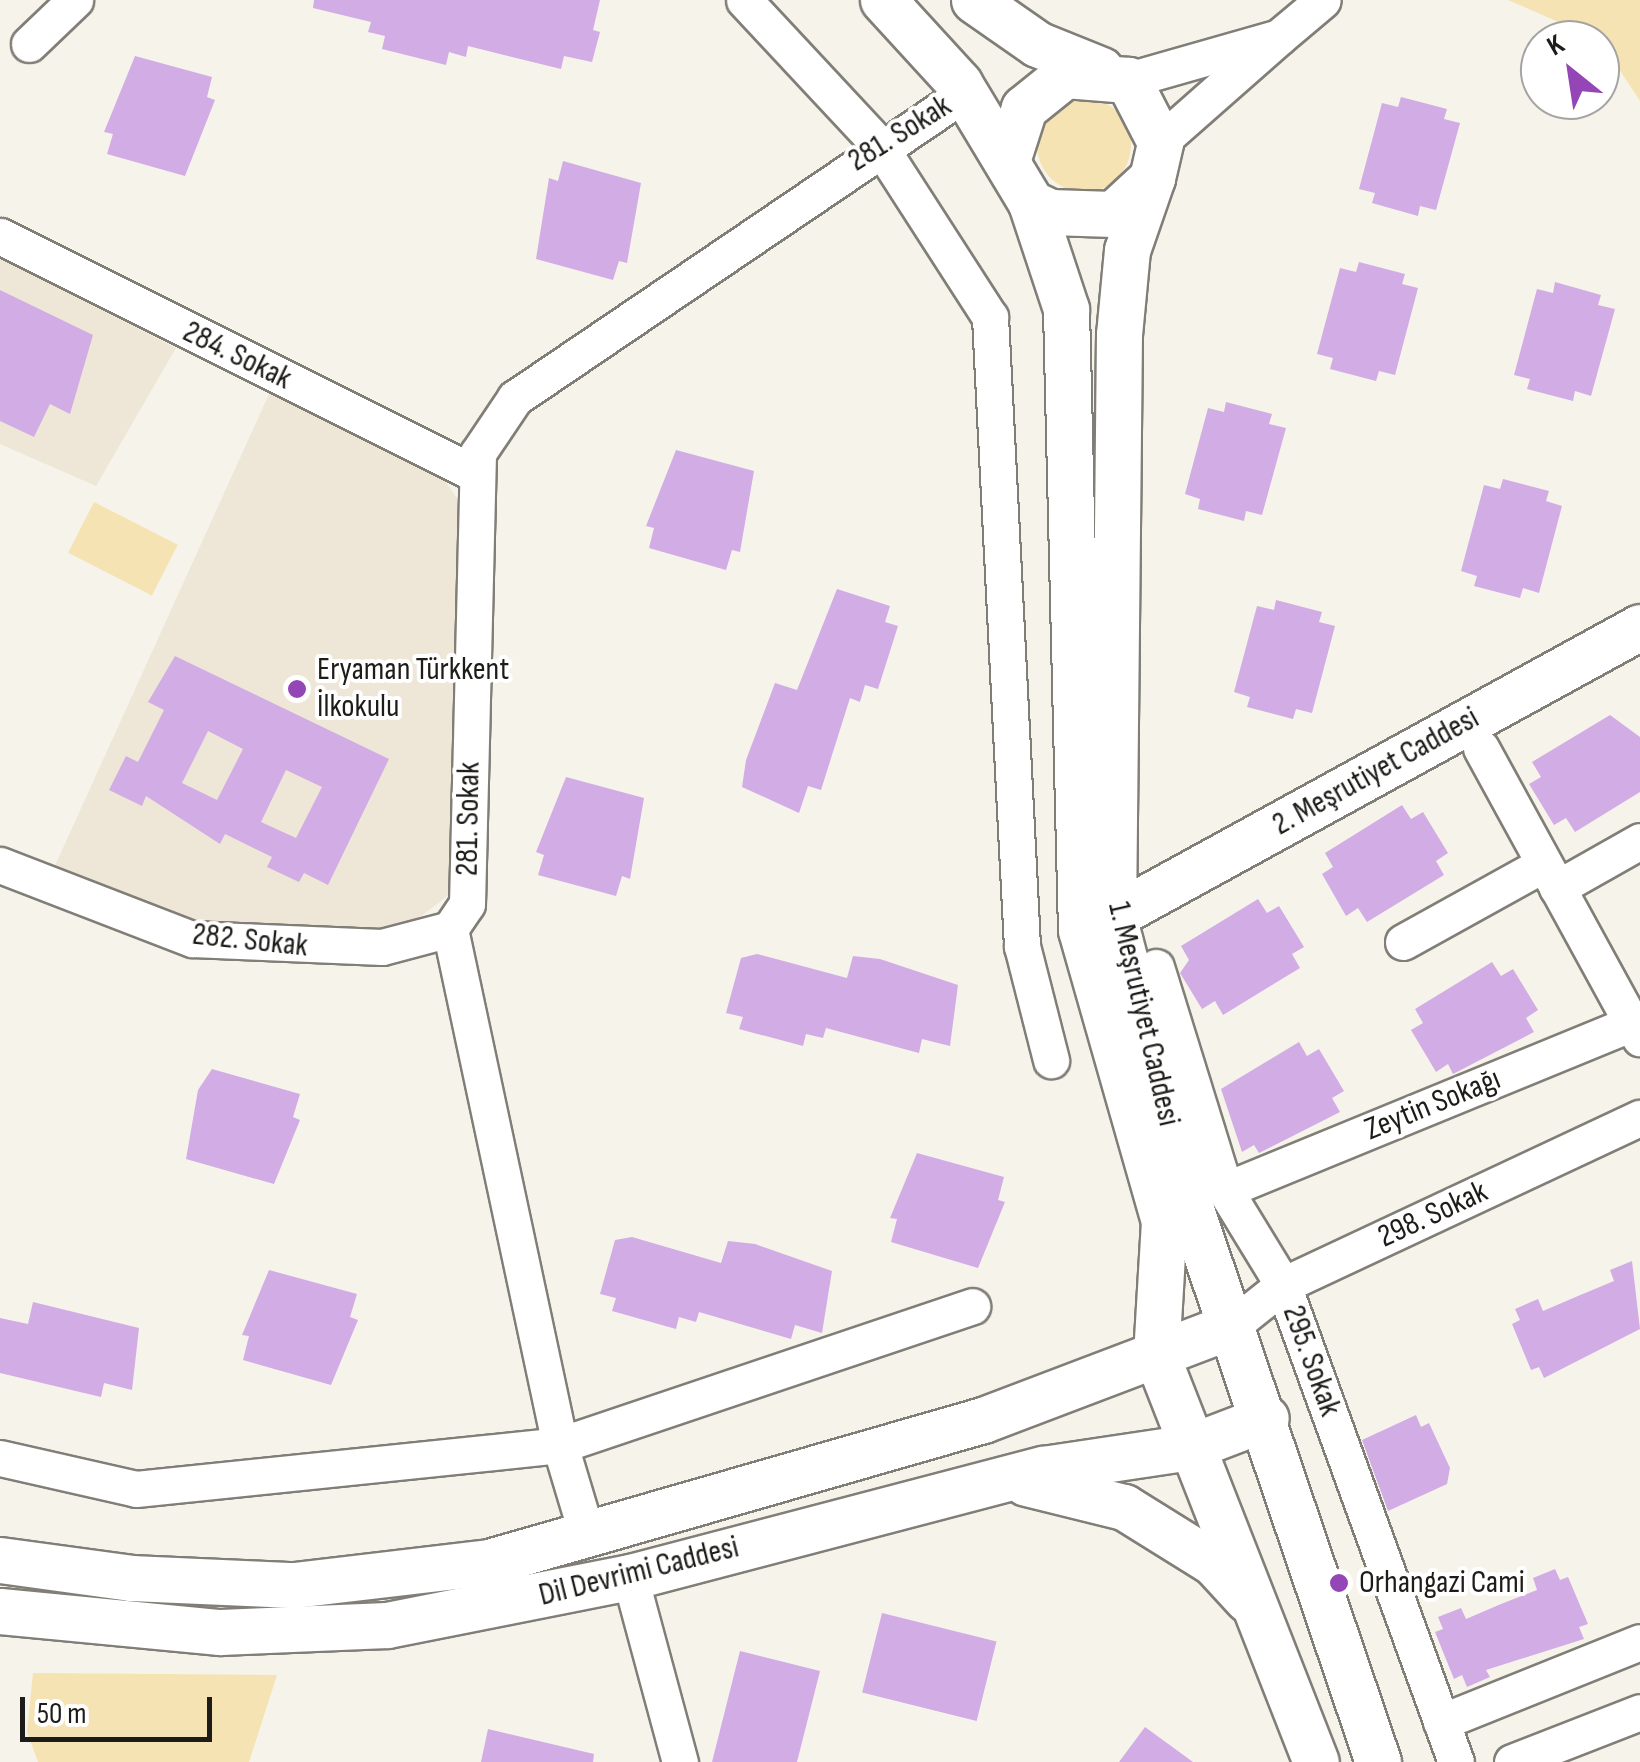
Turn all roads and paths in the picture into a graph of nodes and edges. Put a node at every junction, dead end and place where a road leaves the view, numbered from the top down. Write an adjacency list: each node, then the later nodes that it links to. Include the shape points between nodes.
1 (75, 0): 7 (street)
2 (744, 0): 10 (street)
3 (884, 0): 9 (main road)
4 (974, 0): 8 (main road, via 1037,44)
5 (1324, 0): 6 (street)
6 (1279, 37): 8 (street); 11 (street)
7 (29, 44)
8 (1115, 75): 11 (main road); 12 (main road, via 1041,88)
9 (965, 93): 10 (street, 281. Sokak); 12 (main road)
10 (878, 145): 15 (street, 281. Sokak, via 515,398 488,430); 27 (street, via 990,317 1022,946)
11 (1156, 160): 13 (main road, via 1136,199 1088,220); 22 (main road, 1. Meşrutiyet Caddesi, via 1127,250 1119,334)
12 (1007, 161): 13 (main road)
13 (1031, 203): 33 (main road, 1. Meşrutiyet Caddesi, via 1066,309 1082,930 1164,1221)
14 (0, 236): 15 (street, 284. Sokak)
15 (476, 474): 23 (street, 281. Sokak, via 467,904)
16 (1640, 599): 22 (main road, 2. Meşrutiyet Caddesi)
17 (1640, 627): 22 (main road, 2. Meşrutiyet Caddesi)
18 (1481, 748): 21 (street)
19 (1640, 841): 21 (street)
20 (0, 866): 23 (street, 282. Sokak, via 192,939 365,948)
21 (1551, 876): 24 (street); 26 (street)
22 (1113, 900): 32 (main road, 1. Meşrutiyet Caddesi, via 1192,1213)
23 (450, 929): 35 (street)
24 (1403, 942)
25 (1156, 967): 29 (street, 295. Sokak)
26 (1637, 1027): 29 (street, Zeytin Sokağı)
27 (1051, 1060)
28 (1640, 1118): 30 (street, 298. Sokak)
29 (1225, 1190): 30 (street, 295. Sokak)
30 (1283, 1286): 32 (street, 298. Sokak); 46 (street, 295. Sokak)
31 (972, 1306): 35 (street)
32 (1233, 1325): 33 (main road, Dil Devrimi Caddesi); 34 (main road, 1. Meşrutiyet Caddesi)
33 (1156, 1354): 36 (main road, 1. Meşrutiyet Caddesi); 39 (main road, Dil Devrimi Caddesi, via 983,1420)
34 (1266, 1418): 36 (main road, Dil Devrimi Caddesi); 49 (main road, 1. Meşrutiyet Caddesi)
35 (560, 1446): 37 (street, via 136,1489); 39 (street)
36 (1190, 1447): 38 (main road, Dil Devrimi Caddesi); 43 (main road, 1. Meşrutiyet Caddesi)
37 (0, 1458)
38 (999, 1480): 41 (main road, Dil Devrimi Caddesi); 43 (main road, via 1124,1507 1214,1564)
39 (587, 1535): 40 (main road, Dil Devrimi Caddesi, via 490,1562 294,1585)
40 (0, 1560)
41 (630, 1577): 42 (main road, Dil Devrimi Caddesi, via 464,1613 306,1632 136,1628); 47 (street)
42 (0, 1611)
43 (1265, 1618): 48 (main road, 1. Meşrutiyet Caddesi)
44 (1640, 1642): 46 (street)
45 (1640, 1712): 51 (street)
46 (1441, 1722): 50 (street, 295. Sokak)
47 (680, 1762)
48 (1316, 1762)
49 (1378, 1762)
50 (1456, 1762)
51 (1512, 1762)

